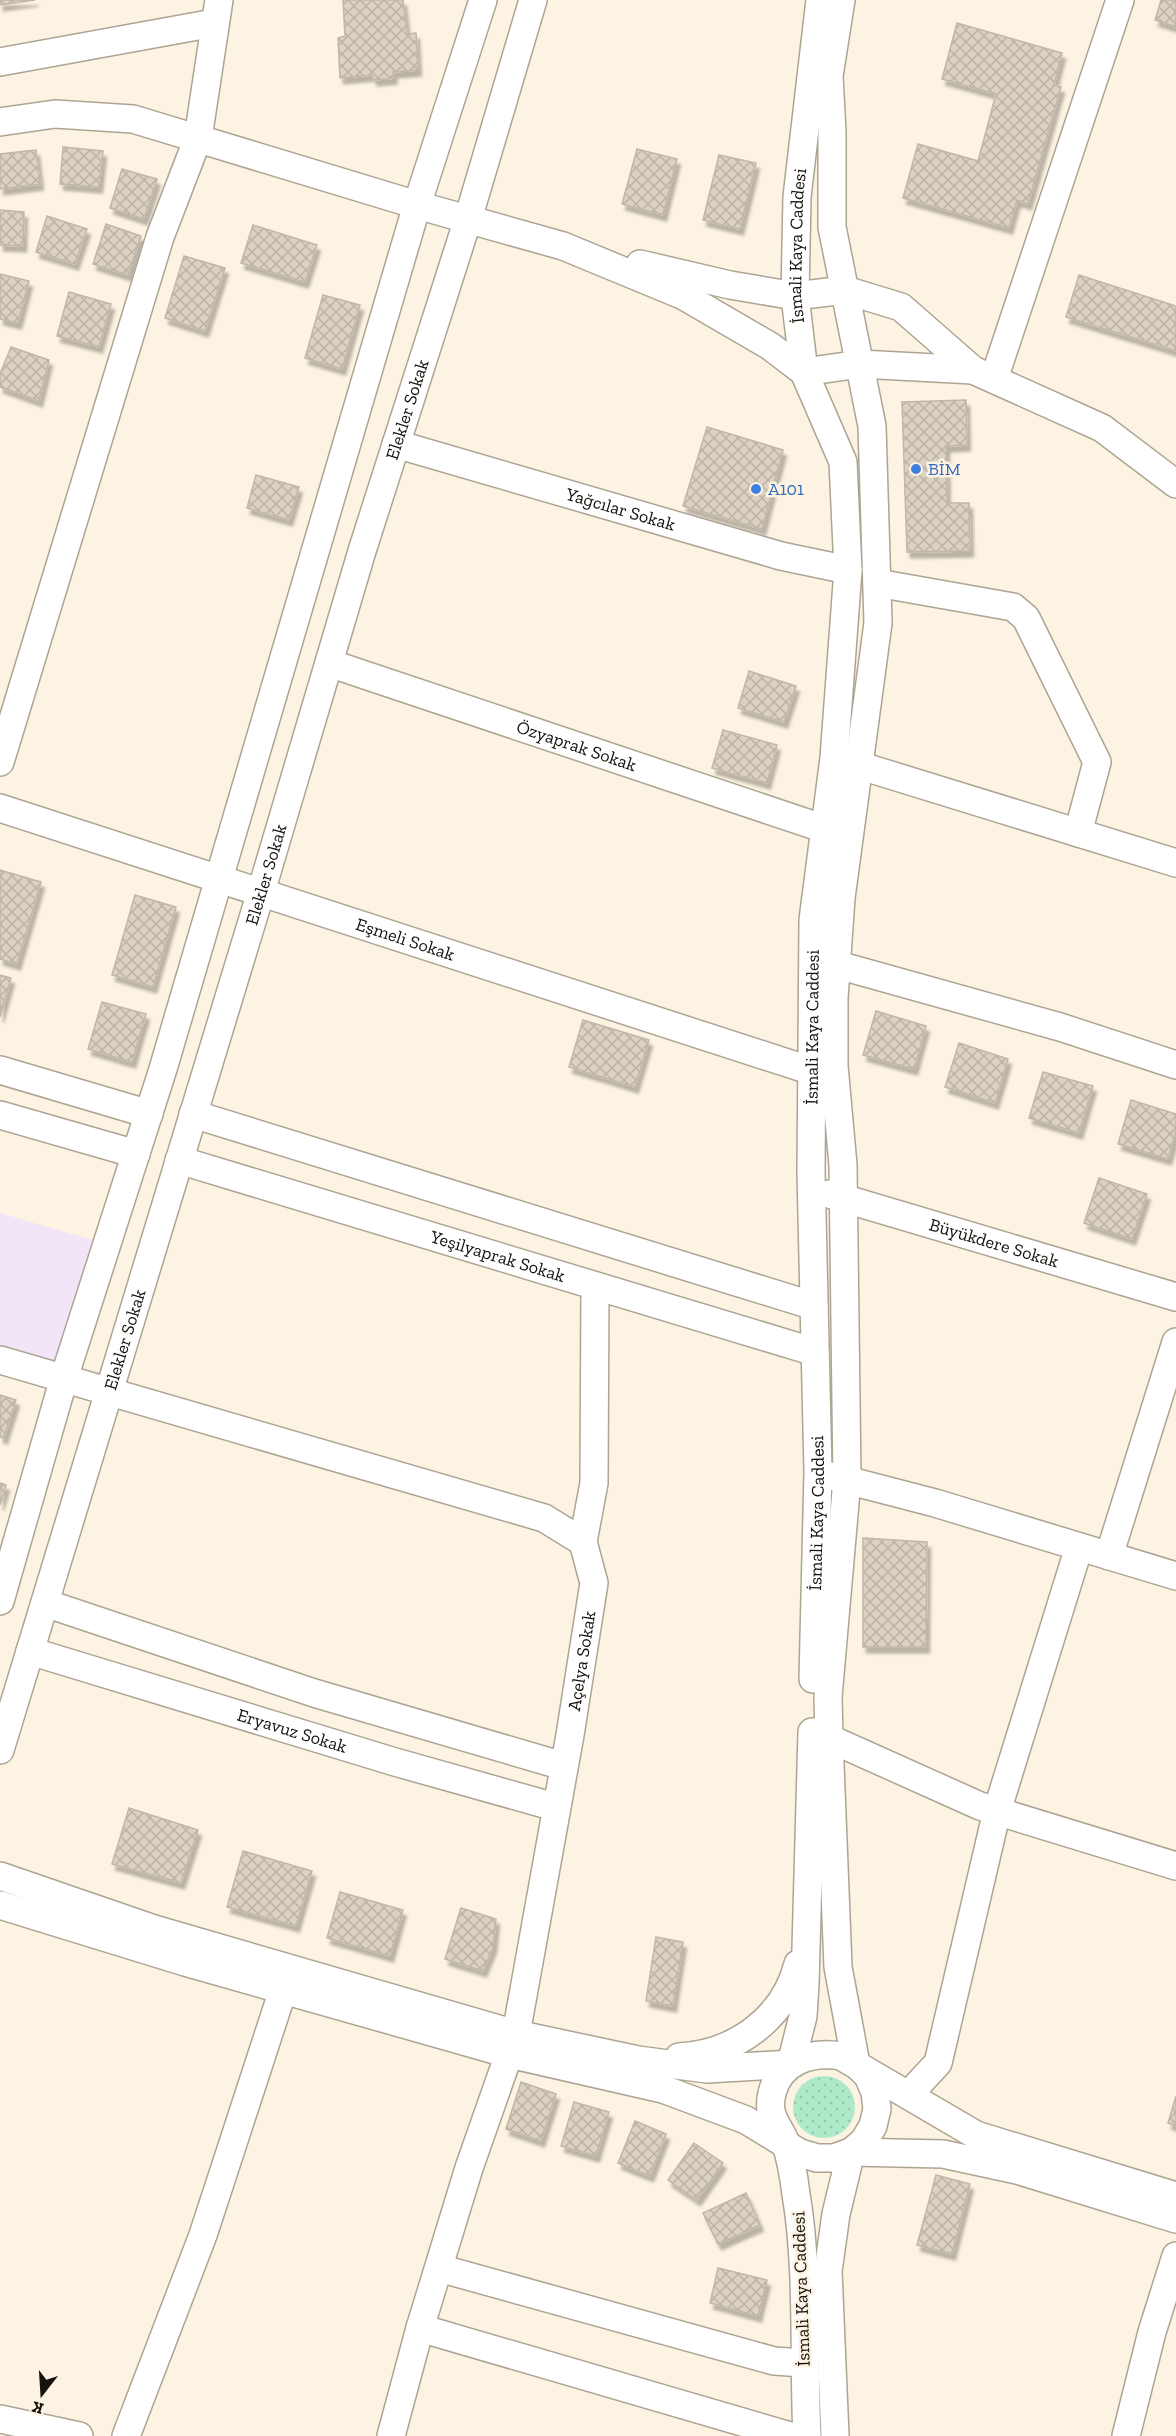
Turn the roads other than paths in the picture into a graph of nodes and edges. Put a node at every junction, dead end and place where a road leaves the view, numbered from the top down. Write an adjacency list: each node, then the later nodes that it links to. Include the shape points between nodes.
1 (483, 0): 10 (street)
2 (533, 0): 11 (street, Elekler Sokak)
3 (820, 0): 14 (street, İsmali Kaya Caddesi, via 797,197)
4 (841, 0): 13 (street, via 829,76 832,227)
5 (1120, 0): 17 (street)
6 (217, 11): 7 (street); 9 (street)
7 (0, 62)
8 (0, 122): 9 (street, via 55,114 133,118)
9 (198, 138): 10 (street); 23 (street, via 160,237)
10 (417, 205): 11 (street); 29 (street)
11 (468, 219): 12 (street); 18 (street, Elekler Sokak)
12 (563, 246): 14 (street); 16 (street, via 684,296 770,346)
13 (845, 290): 14 (street); 15 (street); 17 (street, via 901,307)
14 (795, 296): 16 (street, İsmali Kaya Caddesi)
15 (860, 364): 16 (street); 17 (street); 21 (street, via 872,426)
16 (804, 372): 20 (street, İsmali Kaya Caddesi, via 843,462)
17 (983, 374): 19 (street, via 1102,428)
18 (396, 444): 20 (street, Yağcılar Sokak, via 781,556); 22 (street, Elekler Sokak)
19 (1176, 484)
20 (848, 570): 24 (street, İsmali Kaya Caddesi)
21 (877, 583): 24 (street, via 878,623); 27 (street, via 1013,607 1026,618 1097,762)
22 (329, 663): 26 (street, Özyaprak Sokak); 30 (street, Elekler Sokak)
23 (0, 762)
24 (847, 762): 26 (street, İsmali Kaya Caddesi); 27 (street); 31 (street, via 841,898)
25 (0, 807): 29 (street, Eşmeli Sokak)
26 (825, 829): 31 (street, İsmali Kaya Caddesi, via 813,920)
27 (1078, 833): 28 (street)
28 (1176, 863)
29 (217, 878): 30 (street, Eşmeli Sokak); 35 (street)
30 (261, 892): 34 (street, Eşmeli Sokak); 36 (street, Elekler Sokak)
31 (824, 961): 32 (street, via 1060,1027); 34 (street, İsmali Kaya Caddesi); 41 (street)
32 (1176, 1065)
33 (0, 1070): 35 (street)
34 (812, 1071): 40 (street, İsmali Kaya Caddesi)
35 (149, 1114): 38 (street)
36 (194, 1114): 39 (street, Elekler Sokak); 44 (street)
37 (0, 1115): 38 (street)
38 (136, 1154): 48 (street)
39 (179, 1161): 42 (street, Yeşilyaprak Sokak); 49 (street, Elekler Sokak)
40 (811, 1189): 41 (street, Büyükdere Sokak); 44 (street, İsmali Kaya Caddesi)
41 (844, 1199): 43 (street, Büyükdere Sokak); 51 (street)
42 (595, 1286): 46 (street, Yeşilyaprak Sokak); 52 (street, Açelya Sokak, via 594,1483)
43 (1176, 1298)
44 (814, 1306): 46 (street, İsmali Kaya Caddesi)
45 (1176, 1342): 54 (street)
46 (815, 1352): 50 (street, İsmali Kaya Caddesi)
47 (0, 1360): 48 (street)
48 (64, 1378): 49 (street); 56 (street)
49 (109, 1391): 52 (street, via 544,1518); 57 (street, Elekler Sokak)
50 (818, 1472): 51 (street); 59 (street, İsmali Kaya Caddesi)
51 (847, 1480): 53 (street); 59 (street, via 828,1698)
52 (583, 1542): 61 (street, Açelya Sokak, via 594,1583)
53 (1079, 1547): 54 (street); 63 (street)
54 (1109, 1556): 55 (street)
55 (1176, 1576)
56 (0, 1601)
57 (45, 1604): 58 (street, Elekler Sokak); 61 (street, via 314,1693)
58 (30, 1651): 60 (street, Elekler Sokak); 62 (street, Eryavuz Sokak)
59 (820, 1735): 63 (street); 67 (street, İsmali Kaya Caddesi); 72 (street, via 838,1966)
60 (0, 1750)
61 (563, 1766): 62 (street, Açelya Sokak)
62 (555, 1807): 69 (street, Açelya Sokak)
63 (997, 1811): 64 (street); 73 (street, via 938,2063)
64 (1176, 1866)
65 (0, 1876): 69 (street)
66 (0, 1905): 68 (street)
67 (807, 1934): 70 (street, via 794,1982 768,2020 745,2037 698,2056); 71 (street, İsmali Kaya Caddesi, via 803,2016)
68 (283, 1990): 69 (street); 84 (street, via 203,2235)
69 (513, 2044): 70 (street); 74 (street, via 663,2089 746,2120); 79 (street, Açelya Sokak)
70 (638, 2060): 71 (street, via 707,2070)
71 (791, 2064): 72 (street, via 824,2053); 74 (street, via 779,2077 772,2102 776,2128)
72 (856, 2064): 73 (street); 75 (street, via 868,2076 877,2109 864,2141)
73 (909, 2094): 76 (street, via 976,2135)
74 (786, 2143): 75 (street, via 817,2158); 81 (street, İsmali Kaya Caddesi, via 802,2236)
75 (851, 2152): 77 (street, via 943,2154 1017,2170); 88 (street, via 828,2271)
76 (1176, 2196)
77 (1176, 2219)
78 (1176, 2256): 89 (street)
79 (439, 2268): 80 (street, Açelya Sokak); 81 (street, via 774,2361)
80 (420, 2328): 85 (street, Açelya Sokak); 86 (street)
81 (803, 2363): 87 (street, İsmali Kaya Caddesi)
82 (0, 2419): 83 (street)
83 (79, 2436)
84 (126, 2436)
85 (391, 2436)
86 (790, 2436)
87 (807, 2436)
88 (835, 2436)
89 (1126, 2436)

